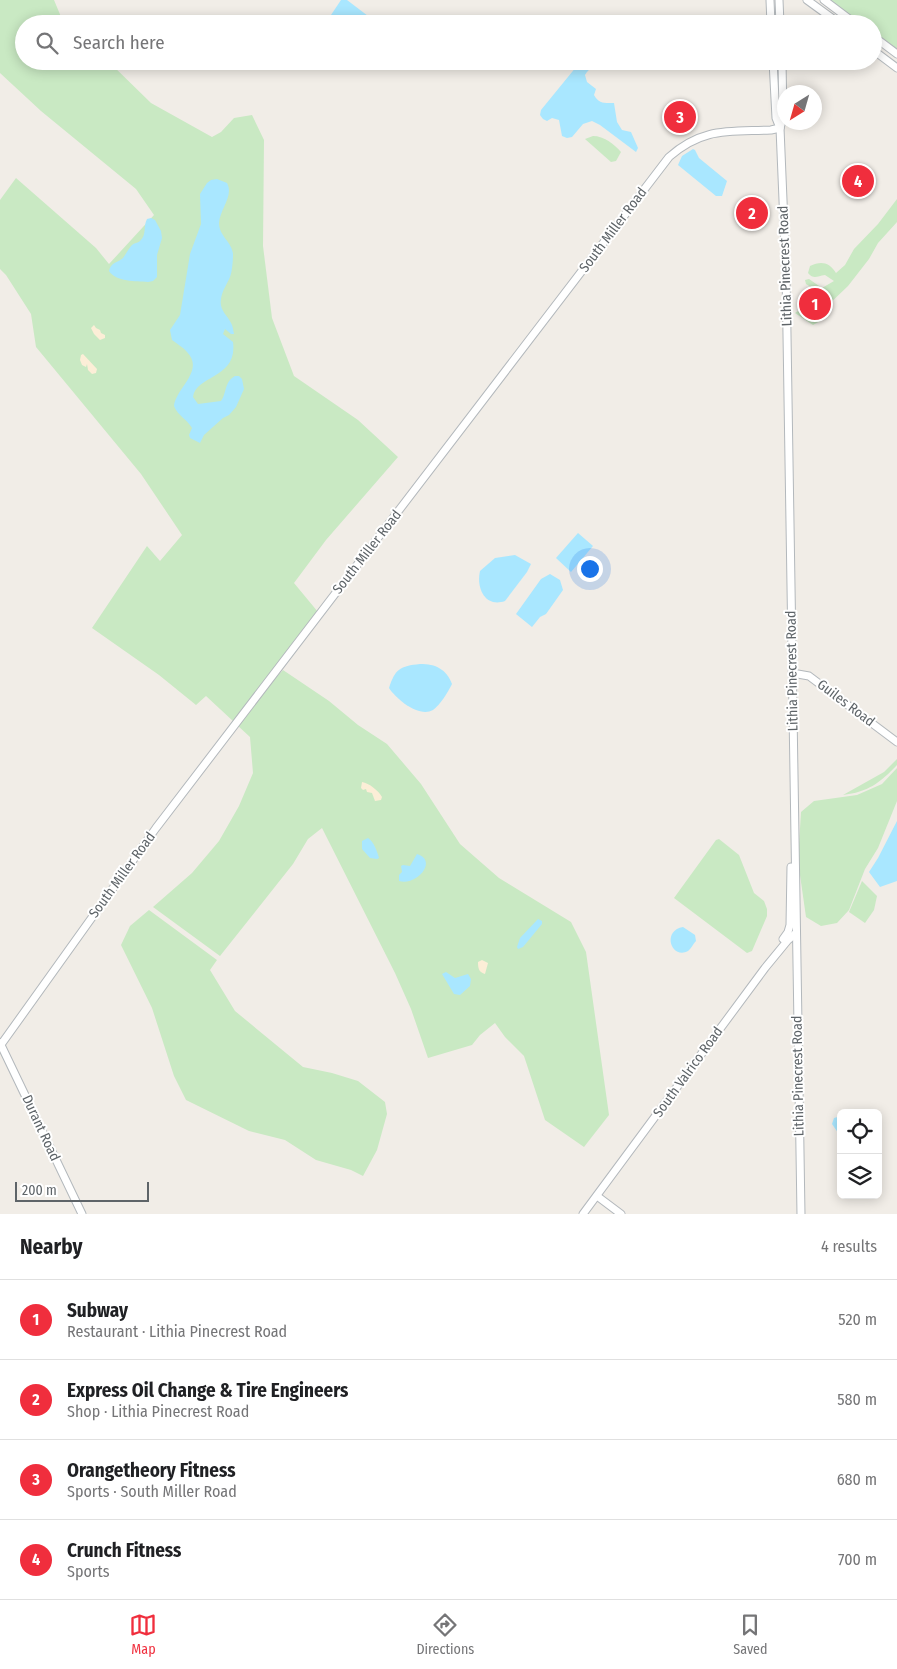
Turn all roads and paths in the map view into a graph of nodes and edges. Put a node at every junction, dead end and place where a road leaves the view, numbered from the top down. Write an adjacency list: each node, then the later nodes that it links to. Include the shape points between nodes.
1 (770, 0): 7 (street)
2 (779, 0): 6 (street)
3 (784, 0): 6 (street)
4 (808, 0): 9 (street)
5 (824, 0): 10 (street)
6 (779, 9): 8 (street)
7 (771, 15)
8 (779, 15)
9 (828, 15)
10 (844, 15)
11 (882, 43): 12 (street)
12 (897, 54)
13 (882, 57): 14 (street)
14 (897, 68)
15 (773, 70): 18 (street, Lithia Pinecrest Road)
16 (782, 70): 17 (street, Lithia Pinecrest Road)
17 (782, 85)
18 (777, 120)
19 (777, 129): 24 (street, South Miller Road, via 701,136 681,146 659,168 156,828)
20 (780, 130): 21 (street, Lithia Pinecrest Road, via 786,272)
21 (792, 673): 22 (street, Guiles Road, via 809,676); 23 (street, Lithia Pinecrest Road, via 795,855)
22 (897, 742)
23 (792, 932): 25 (street, South Valrico Road); 29 (street, Lithia Pinecrest Road)
24 (0, 1044): 26 (street, Durant Road)
25 (597, 1196): 27 (street, South Valrico Road); 28 (street)
26 (82, 1214)
27 (583, 1214)
28 (621, 1214)
29 (801, 1214)

